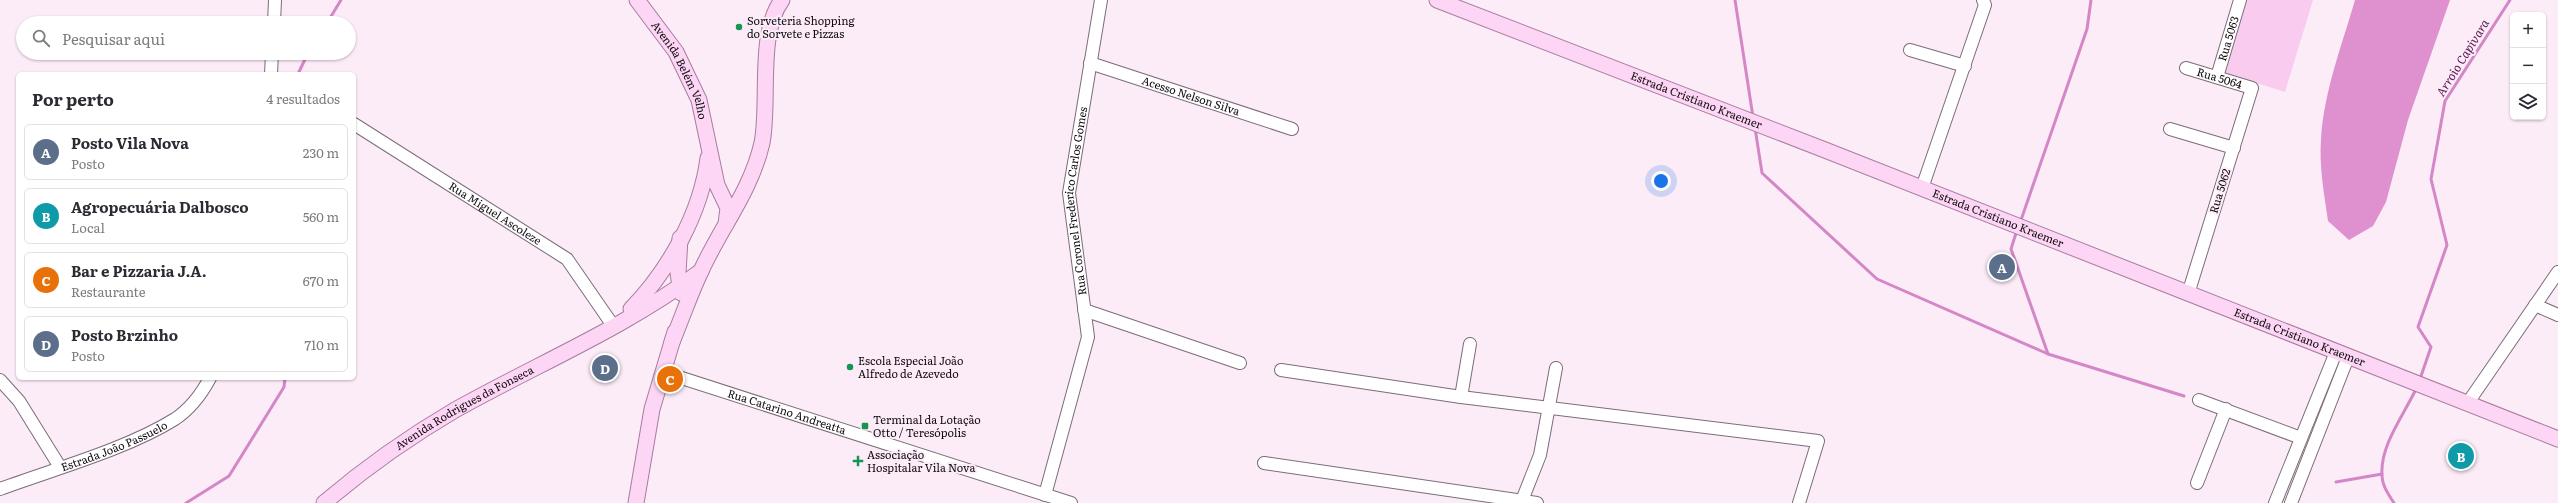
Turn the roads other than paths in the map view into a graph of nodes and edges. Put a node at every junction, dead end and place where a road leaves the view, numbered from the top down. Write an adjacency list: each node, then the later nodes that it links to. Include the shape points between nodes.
1 (275, 0): 8 (street)
2 (638, 0): 20 (main road, Avenida Belém Velho, via 689,74 699,100)
3 (1101, 0): 11 (street, Rua Coronel Frederico Carlos Gomes)
4 (1437, 0): 23 (main road, Estrada Cristiano Kraemer)
5 (1984, 0): 12 (street)
6 (2240, 0): 15 (street, Rua 5063)
7 (781, 1): 22 (main road, via 770,30 762,142)
8 (274, 16)
9 (1910, 50): 12 (street)
10 (272, 60): 14 (street)
11 (1090, 63): 18 (street, Acesso Nelson Silva); 33 (street, Rua Coronel Frederico Carlos Gomes, via 1069,193)
12 (1965, 66): 23 (street)
13 (2186, 68): 15 (street, Rua 5064)
14 (272, 72)
15 (2217, 77): 16 (street, Rua 5064)
16 (2252, 88): 21 (street, Rua 5062)
17 (356, 125): 35 (street, Rua Miguel Ascoleze, via 567,259)
18 (1292, 129)
19 (2170, 129): 21 (street)
20 (709, 147): 24 (main road, Avenida Belém Velho); 25 (main road, Avenida Belém Velho, via 707,166)
21 (2234, 148): 31 (street, Rua 5062)
22 (747, 188): 24 (main road, via 737,194); 26 (main road)
23 (1922, 188): 31 (main road, Estrada Cristiano Kraemer)
24 (721, 195): 25 (main road, via 704,200); 26 (main road, Avenida Belém Velho, via 728,208)
25 (694, 209): 27 (main road, Avenida Belém Velho)
26 (725, 225): 28 (main road)
27 (680, 238): 30 (main road); 35 (main road, Avenida Rodrigues da Fonseca, via 657,280)
28 (701, 271): 30 (main road, Avenida Rodrigues da Fonseca); 36 (main road)
29 (2558, 272): 32 (street)
30 (680, 285): 35 (main road, Avenida Rodrigues da Fonseca); 36 (main road, via 681,307)
31 (2188, 294): 38 (main road, Estrada Cristiano Kraemer)
32 (2535, 305): 34 (street); 47 (street)
33 (1084, 310): 39 (street); 56 (street, Rua Coronel Frederico Carlos Gomes, via 1088,338)
34 (2558, 315)
35 (614, 327): 58 (main road, Avenida Rodrigues da Fonseca, via 455,411 362,470)
36 (672, 342): 42 (main road)
37 (1470, 344): 45 (street)
38 (2342, 354): 47 (main road, Estrada Cristiano Kraemer); 50 (street); 64 (street)
39 (1240, 363)
40 (1556, 368): 48 (street)
41 (1281, 370): 45 (street)
42 (663, 372): 56 (street, Rua Catarino Andreatta, via 878,439); 59 (main road, via 652,409)
43 (0, 380): 53 (street, via 19,401)
44 (209, 380): 53 (street, Estrada João Passuelo, via 202,394 175,418 130,441)
45 (1461, 397): 48 (street)
46 (2199, 400): 49 (street)
47 (2467, 404): 51 (main road, Estrada Cristiano Kraemer)
48 (1549, 407): 57 (street, via 1540,455); 62 (street, via 1818,441)
49 (2226, 409): 50 (street); 54 (street)
50 (2301, 438): 63 (street)
51 (2558, 439)
52 (1264, 464): 57 (street)
53 (60, 467): 55 (street, Estrada João Passuelo)
54 (2197, 482)
55 (0, 489)
56 (1045, 495): 60 (street, Rua Catarino Andreatta)
57 (1521, 502): 61 (street)
58 (324, 503)
59 (636, 503)
60 (1071, 503)
61 (1537, 503)
62 (1799, 503)
63 (2275, 503)
64 (2291, 503)

